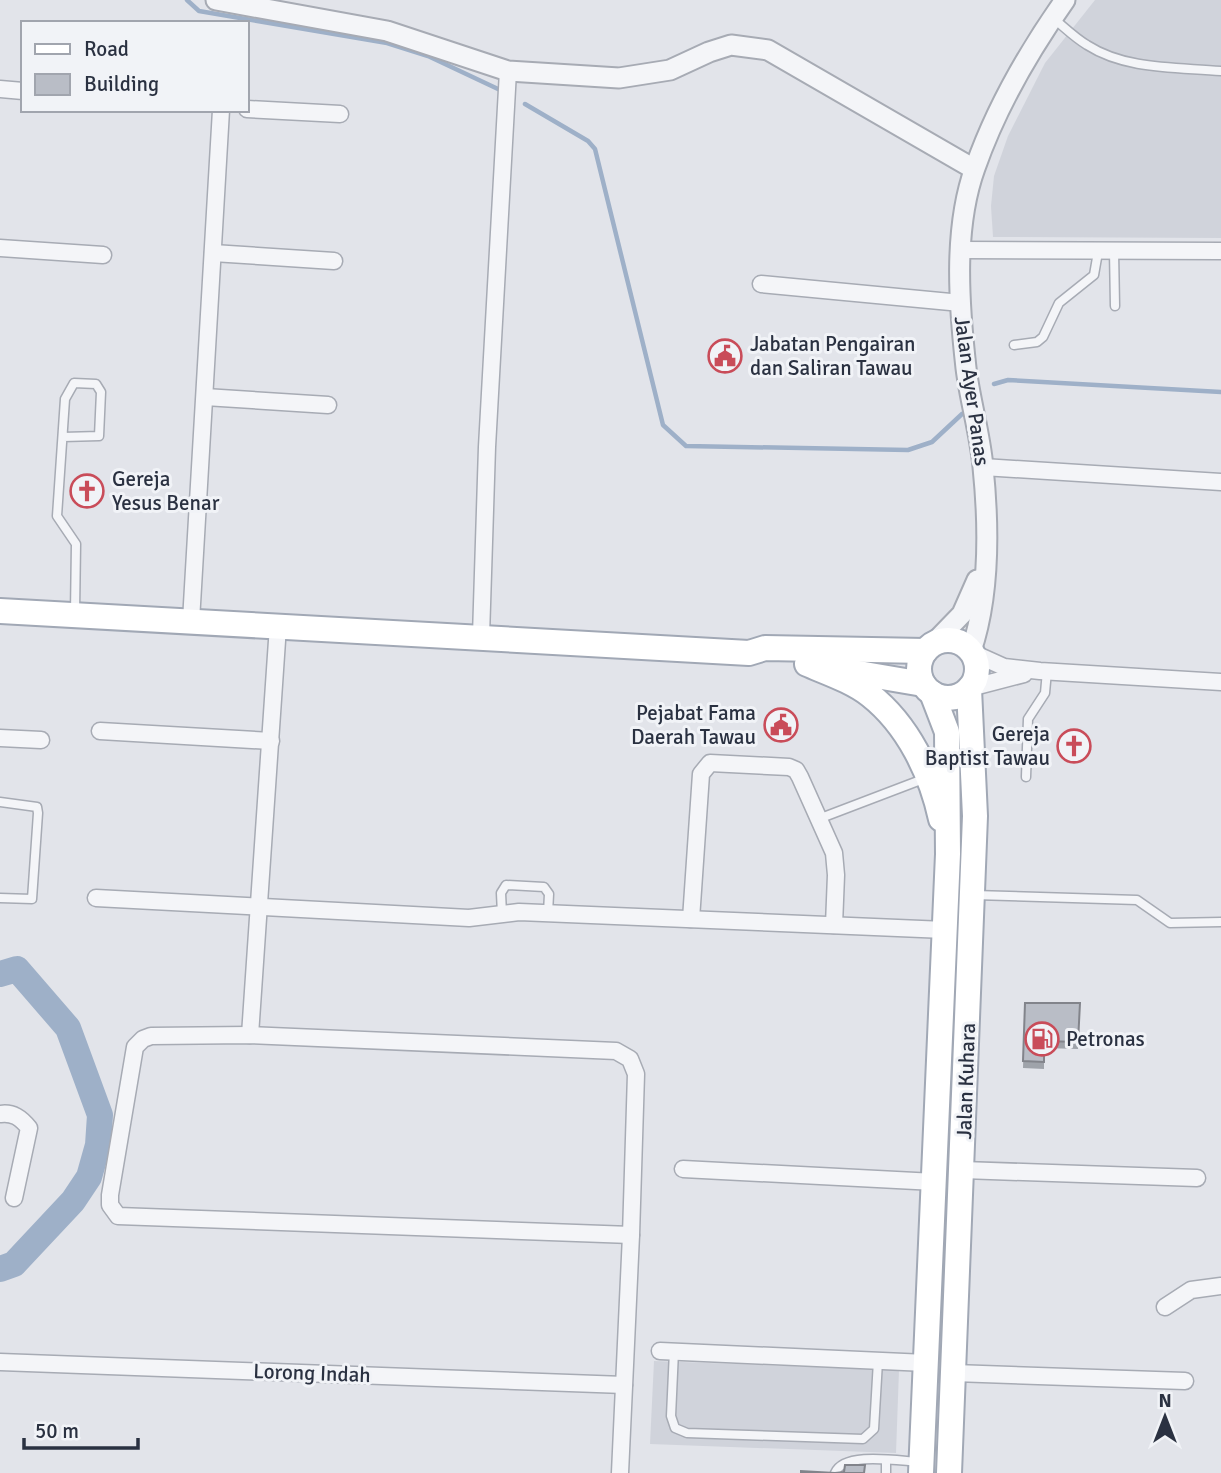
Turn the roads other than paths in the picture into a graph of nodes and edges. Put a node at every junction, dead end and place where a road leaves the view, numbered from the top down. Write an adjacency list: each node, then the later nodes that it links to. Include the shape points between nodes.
1 (216, 0): 4 (street, via 387,31)
2 (1065, 0): 3 (street, Jalan Ayer Panas)
3 (1053, 18): 5 (lane, via 1087,46 1116,59); 11 (street, Jalan Ayer Panas, via 1015,79)
4 (508, 71): 11 (street, via 619,78 670,70 731,46 768,50); 33 (street, via 486,447)
5 (1221, 71)
6 (0, 89): 7 (street)
7 (21, 91)
8 (248, 109): 10 (street)
9 (221, 112): 16 (street)
10 (340, 114)
11 (974, 169): 13 (street, Jalan Ayer Panas)
12 (0, 248): 17 (street)
13 (962, 250): 14 (street); 20 (street, Jalan Ayer Panas)
14 (1106, 251): 15 (street); 21 (lane); 22 (lane, via 1088,283 1059,303 1043,337)
15 (1221, 251)
16 (213, 253): 18 (street); 23 (street)
17 (103, 255)
18 (334, 261)
19 (761, 284): 20 (street)
20 (961, 303): 26 (street, Jalan Ayer Panas, via 966,370)
21 (1115, 306)
22 (1014, 345)
23 (205, 397): 24 (street); 31 (street)
24 (328, 405)
25 (63, 437): 25 (lane, via 66,393 78,382 96,384 101,392 99,436); 30 (lane, via 57,516 76,544)
26 (984, 467): 27 (street); 28 (street, Jalan Ayer Panas)
27 (1221, 482)
28 (984, 555): 34 (street, Jalan Ayer Panas, via 962,614); 35 (street, Jalan Ayer Panas, via 982,610)
29 (0, 611): 30 (main road)
30 (75, 615): 31 (main road)
31 (191, 621): 32 (main road)
32 (278, 626): 33 (main road); 45 (street)
33 (481, 636): 36 (main road)
34 (929, 648): 35 (main road, via 953,641); 36 (main road, via 765,648); 40 (main road, via 919,673)
35 (972, 652): 38 (street, via 1004,667); 41 (main road, via 977,671)
36 (749, 653): 37 (main road, via 765,660)
37 (807, 664): 40 (main road); 46 (main road, via 869,695 899,725)
38 (1044, 671): 39 (street); 41 (street); 47 (lane, via 1045,693 1028,719)
39 (1221, 682)
40 (927, 688): 41 (main road, via 951,698); 50 (main road, Jalan Kuhara, via 947,732)
41 (970, 688): 51 (main road, Jalan Kuhara)
42 (100, 731): 45 (street)
43 (0, 738): 44 (street)
44 (41, 740)
45 (271, 741): 54 (street)
46 (928, 777): 49 (lane); 50 (main road)
47 (1026, 777)
48 (0, 802): 52 (lane, via 32,804 38,813 32,898)
49 (821, 818): 57 (street, via 796,770 710,763 704,767); 59 (street, via 834,853)
50 (948, 854): 60 (main road, Jalan Kuhara)
51 (973, 895): 58 (lane, via 1137,900 1170,923); 64 (main road, Jalan Kuhara)
52 (0, 898)
53 (96, 898): 54 (street)
54 (259, 907): 56 (street, via 470,918); 61 (street)
55 (548, 913): 56 (street); 56 (lane, via 549,894 544,887 506,885 501,892); 57 (street)
56 (502, 914)
57 (691, 919): 59 (street)
58 (1221, 922)
59 (834, 925): 60 (street)
60 (945, 930): 66 (main road, Jalan Kuhara)
61 (250, 1035): 68 (street, via 616,1051 630,1059 636,1074); 68 (street, via 151,1037 135,1047 110,1195 117,1216)
62 (0, 1114): 67 (street, via 22,1119 29,1128)
63 (683, 1169): 66 (street)
64 (963, 1170): 65 (street); 75 (main road, Jalan Kuhara)
65 (1197, 1178)
66 (935, 1182): 74 (main road, Jalan Kuhara)
67 (14, 1198)
68 (631, 1235): 77 (street)
69 (1221, 1286): 70 (street, via 1191,1290)
70 (1165, 1307)
71 (667, 1351): 72 (street); 72 (lane, via 671,1416 675,1428 687,1433 863,1438 874,1429)
72 (878, 1361): 74 (street)
73 (0, 1362): 77 (street, Lorong Indah)
74 (926, 1363): 79 (main road, Jalan Kuhara)
75 (954, 1373): 76 (street); 83 (main road, Jalan Kuhara)
76 (1185, 1381)
77 (624, 1385): 80 (street)
78 (886, 1460): 79 (lane); 81 (lane, via 843,1462); 82 (lane)
79 (921, 1468)
80 (620, 1473)
81 (835, 1473)
82 (886, 1473)
83 (949, 1473)

